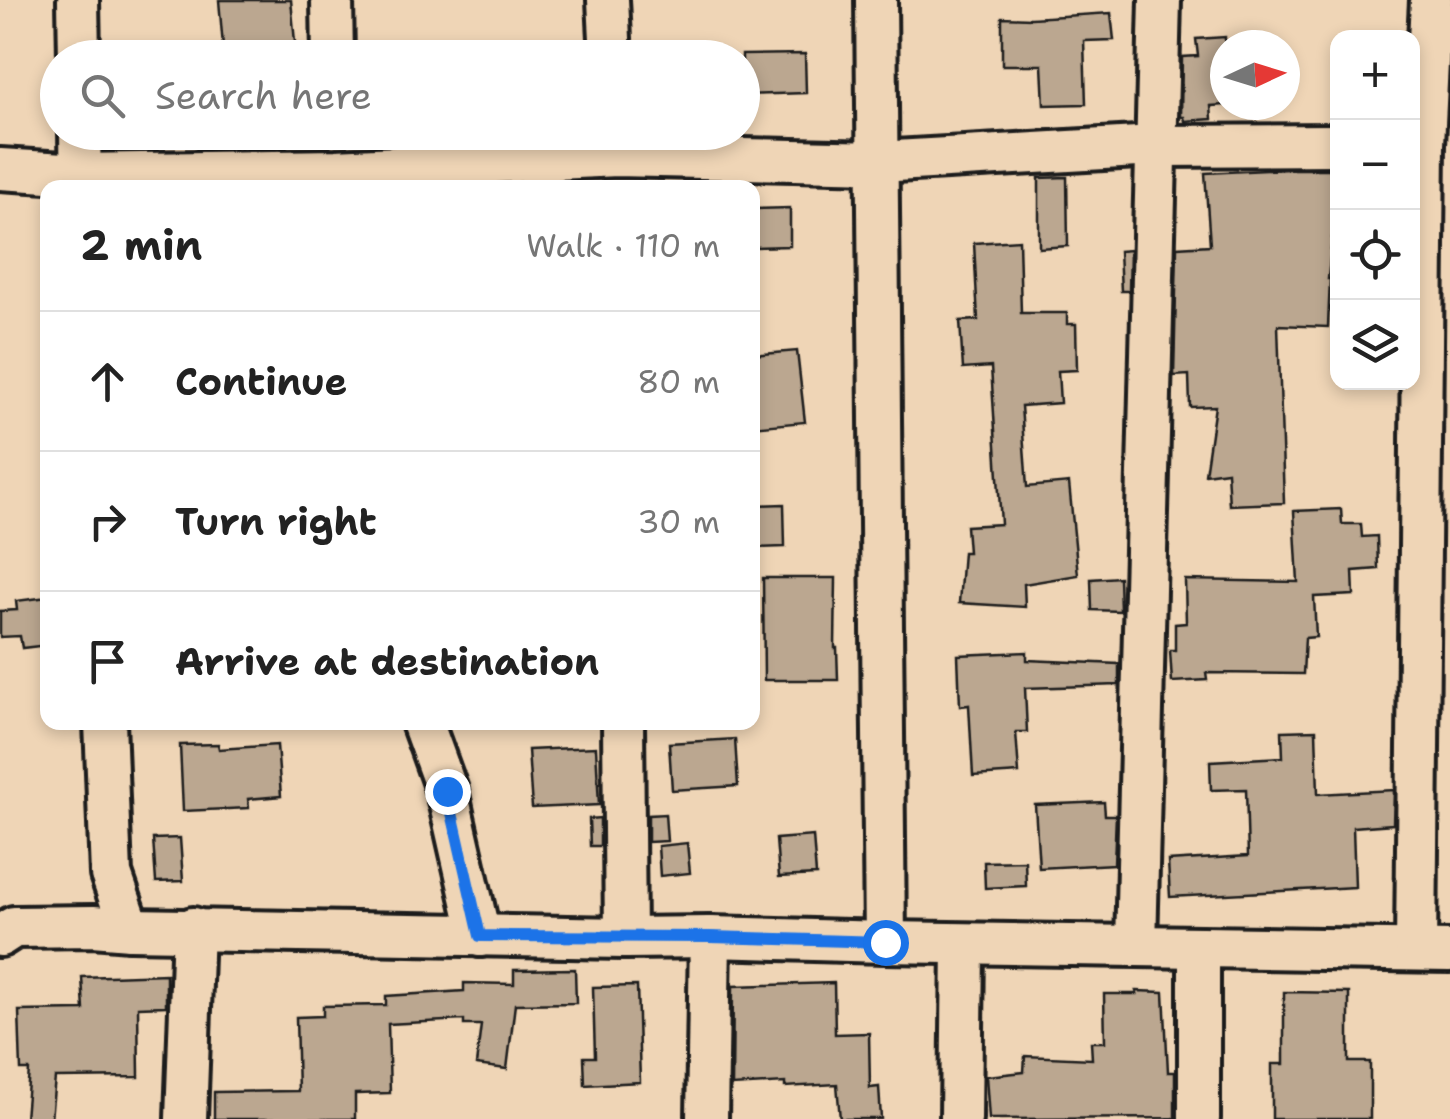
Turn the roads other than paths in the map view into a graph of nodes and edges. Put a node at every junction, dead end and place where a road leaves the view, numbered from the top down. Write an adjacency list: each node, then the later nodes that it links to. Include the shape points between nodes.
1 (78, 0): 7 (street)
2 (332, 0): 8 (street)
3 (608, 0): 9 (street)
4 (876, 0): 15 (street)
5 (1160, 0): 12 (street)
6 (1431, 0): 11 (street)
7 (79, 40)
8 (333, 40)
9 (610, 40)
10 (1330, 144): 12 (street)
11 (1429, 144): 34 (street)
12 (1156, 146): 15 (street); 32 (street)
13 (80, 150): 19 (street)
14 (617, 159): 15 (street); 16 (street)
15 (878, 162): 30 (street)
16 (336, 163): 20 (street)
17 (0, 169): 18 (street)
18 (74, 180)
19 (81, 180)
20 (95, 180)
21 (105, 730): 26 (street, via 111,874)
22 (425, 730): 27 (street, via 447,791)
23 (622, 730): 29 (street)
24 (5, 924): 26 (street)
25 (192, 928): 26 (street); 27 (street); 35 (street)
26 (130, 929)
27 (480, 936): 29 (street)
28 (710, 937): 29 (street); 30 (street); 36 (street)
29 (625, 938)
30 (885, 942): 31 (street)
31 (963, 944): 32 (street); 37 (street)
32 (1136, 945): 33 (street)
33 (1199, 947): 34 (street); 38 (street)
34 (1433, 950)
35 (186, 1119)
36 (707, 1119)
37 (961, 1119)
38 (1199, 1119)

